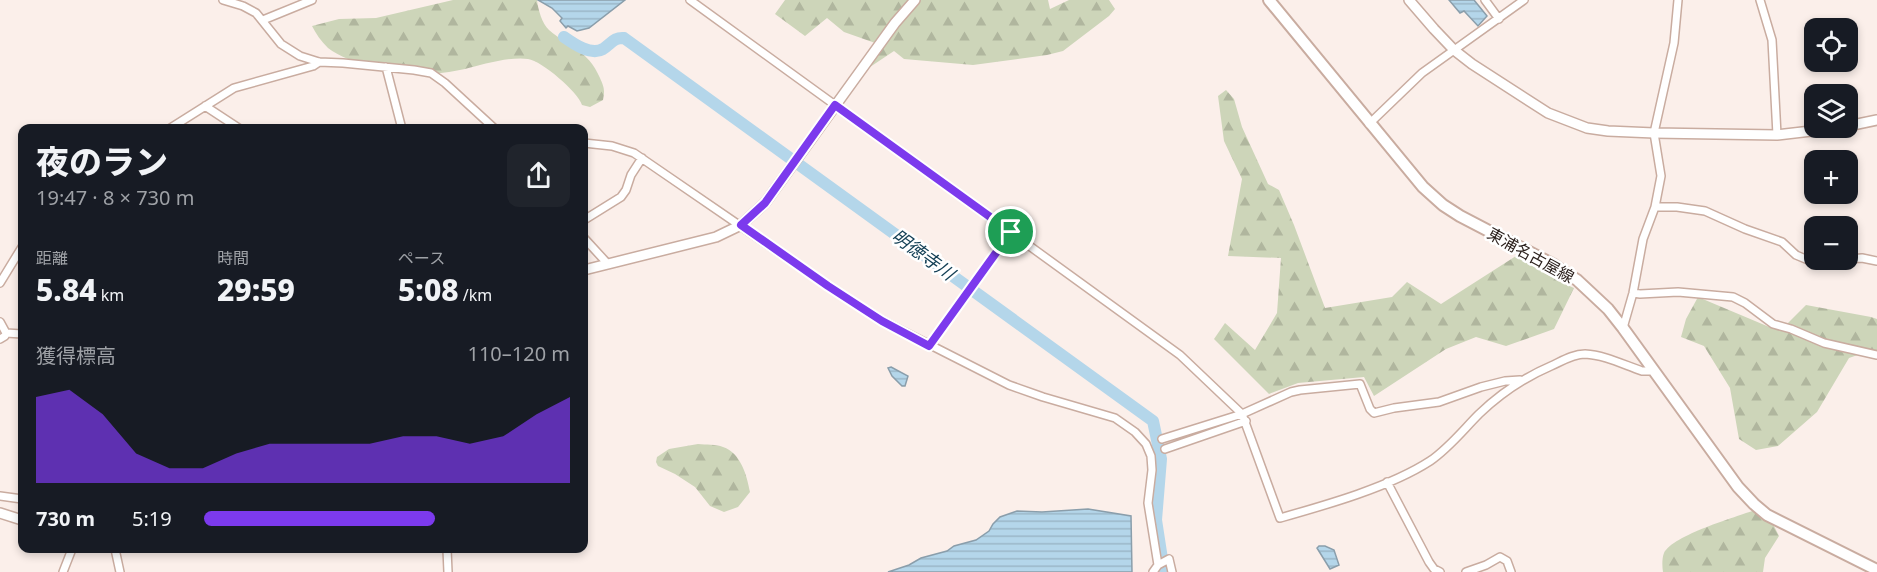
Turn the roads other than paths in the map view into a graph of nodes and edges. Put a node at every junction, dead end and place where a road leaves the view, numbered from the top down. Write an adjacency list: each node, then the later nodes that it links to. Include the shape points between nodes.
1 (223, 0): 12 (street, via 250,10)
2 (312, 0): 12 (street)
3 (690, 0): 16 (street)
4 (915, 0): 16 (street)
5 (1269, 0): 23 (main road, 東浦名古屋線)
6 (1409, 0): 13 (street)
7 (1485, 0): 11 (street)
8 (1524, 0): 11 (street)
9 (1678, 0): 26 (street, via 1674,43)
10 (1760, 0): 27 (street, via 1772,39)
11 (1499, 19): 13 (street)
12 (263, 20): 14 (street, via 281,44)
13 (1454, 50): 23 (street, via 1422,73); 26 (street, via 1548,113 1587,128)
14 (319, 62): 15 (street); 17 (street, via 244,85)
15 (386, 67): 21 (street); 22 (street, via 424,71 437,77)
16 (835, 105): 32 (street, via 765,203); 33 (street)
17 (205, 106): 19 (street); 20 (street)
18 (1877, 120): 24 (street)
19 (177, 124)
20 (232, 124)
21 (401, 124)
22 (489, 124)
23 (1370, 124): 44 (main road, 東浦名古屋線, via 1443,205 1577,280)
24 (1858, 124)
25 (1804, 132): 27 (street)
26 (1654, 133): 27 (street); 30 (street, via 1661,176)
27 (1777, 135)
28 (588, 143): 29 (street, via 626,149)
29 (642, 158): 31 (street, via 621,197); 32 (street)
30 (1655, 207): 36 (street, via 1705,211 1782,242); 42 (street, via 1643,239)
31 (588, 218)
32 (741, 225): 39 (street, via 716,237); 47 (street, via 882,321)
33 (1011, 232): 47 (street); 51 (street, via 1180,355)
34 (588, 242): 39 (street)
35 (18, 254): 41 (street)
36 (1804, 258)
37 (1858, 258): 38 (street)
38 (1877, 261)
39 (608, 263): 40 (street)
40 (588, 269)
41 (0, 283)
42 (1634, 293): 44 (street); 48 (street, via 1733,297 1773,324 1824,343)
43 (0, 322): 46 (street)
44 (1623, 328): 49 (main road, 東浦名古屋線)
45 (18, 334): 46 (street)
46 (3, 336)
47 (929, 346): 62 (street, via 1009,385 1115,418 1135,432 1151,456 1148,503)
48 (1877, 355)
49 (1653, 369): 50 (street, via 1642,371 1597,356 1580,355); 63 (main road, 東浦名古屋線, via 1754,504 1767,515)
50 (1520, 380): 51 (street, via 1490,385 1439,402 1374,413 1360,384 1300,390); 54 (street, via 1432,459)
51 (1244, 417): 52 (street); 53 (street); 54 (street, via 1280,518)
52 (1162, 439)
53 (1165, 449)
54 (1387, 482): 69 (street, via 1429,562)
55 (0, 496): 56 (street)
56 (18, 499)
57 (0, 513): 58 (street)
58 (18, 519)
59 (70, 553): 64 (street)
60 (116, 553): 65 (street)
61 (447, 553): 66 (street)
62 (1158, 565): 67 (street); 68 (street, via 1169,559)
63 (1877, 570)
64 (63, 572)
65 (120, 572)
66 (448, 572)
67 (1153, 572)
68 (1172, 572)
69 (1440, 572)
70 (1466, 572): 71 (street, via 1500,557 1507,561)
71 (1511, 572)

